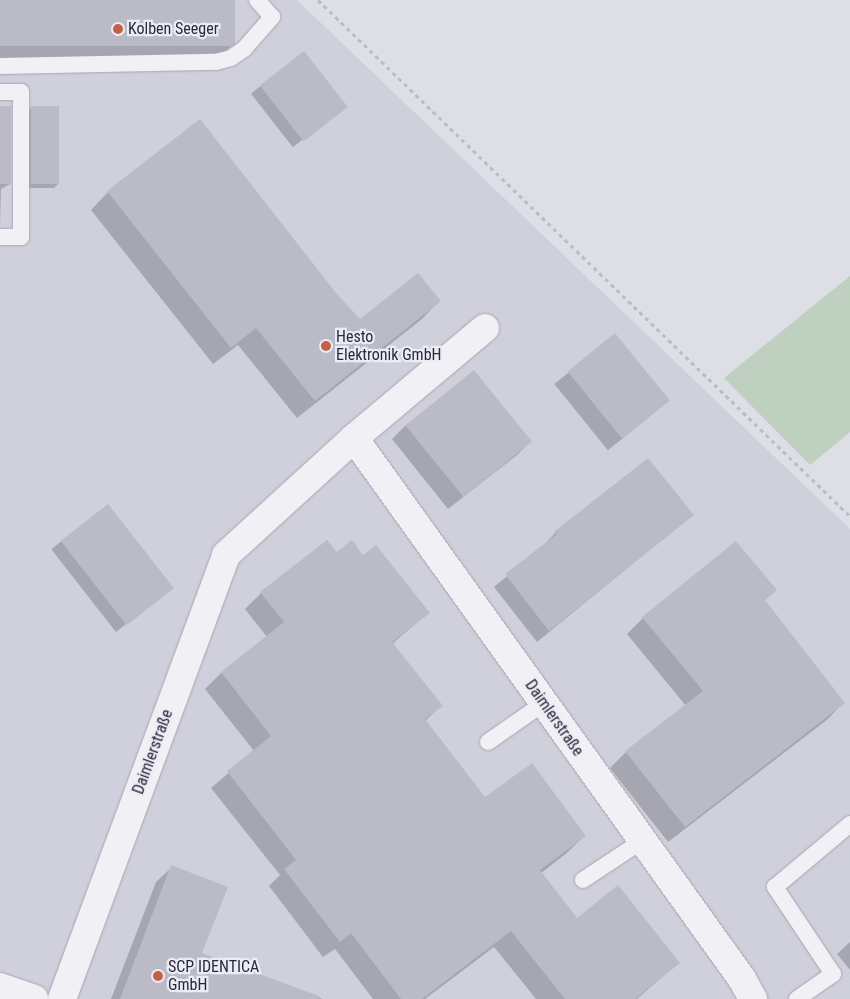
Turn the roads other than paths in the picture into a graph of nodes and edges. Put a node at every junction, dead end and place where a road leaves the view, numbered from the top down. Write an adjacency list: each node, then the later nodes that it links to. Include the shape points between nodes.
1 (257, 0): 2 (lane, via 272,17 244,49 231,58)
2 (0, 66)
3 (0, 92): 4 (lane, via 21,92 21,237)
4 (0, 237)
5 (485, 328): 6 (street, Daimlerstraße)
6 (354, 438): 7 (street, Daimlerstraße); 14 (street, Daimlerstraße, via 226,555)
7 (544, 703): 8 (lane); 10 (street, Daimlerstraße)
8 (488, 742)
9 (850, 824): 16 (lane, via 775,886 833,974)
10 (642, 841): 11 (lane); 15 (street, Daimlerstraße)
11 (583, 880)
12 (0, 986): 13 (street)
13 (34, 999)
14 (62, 999)
15 (753, 999)
16 (798, 999)

